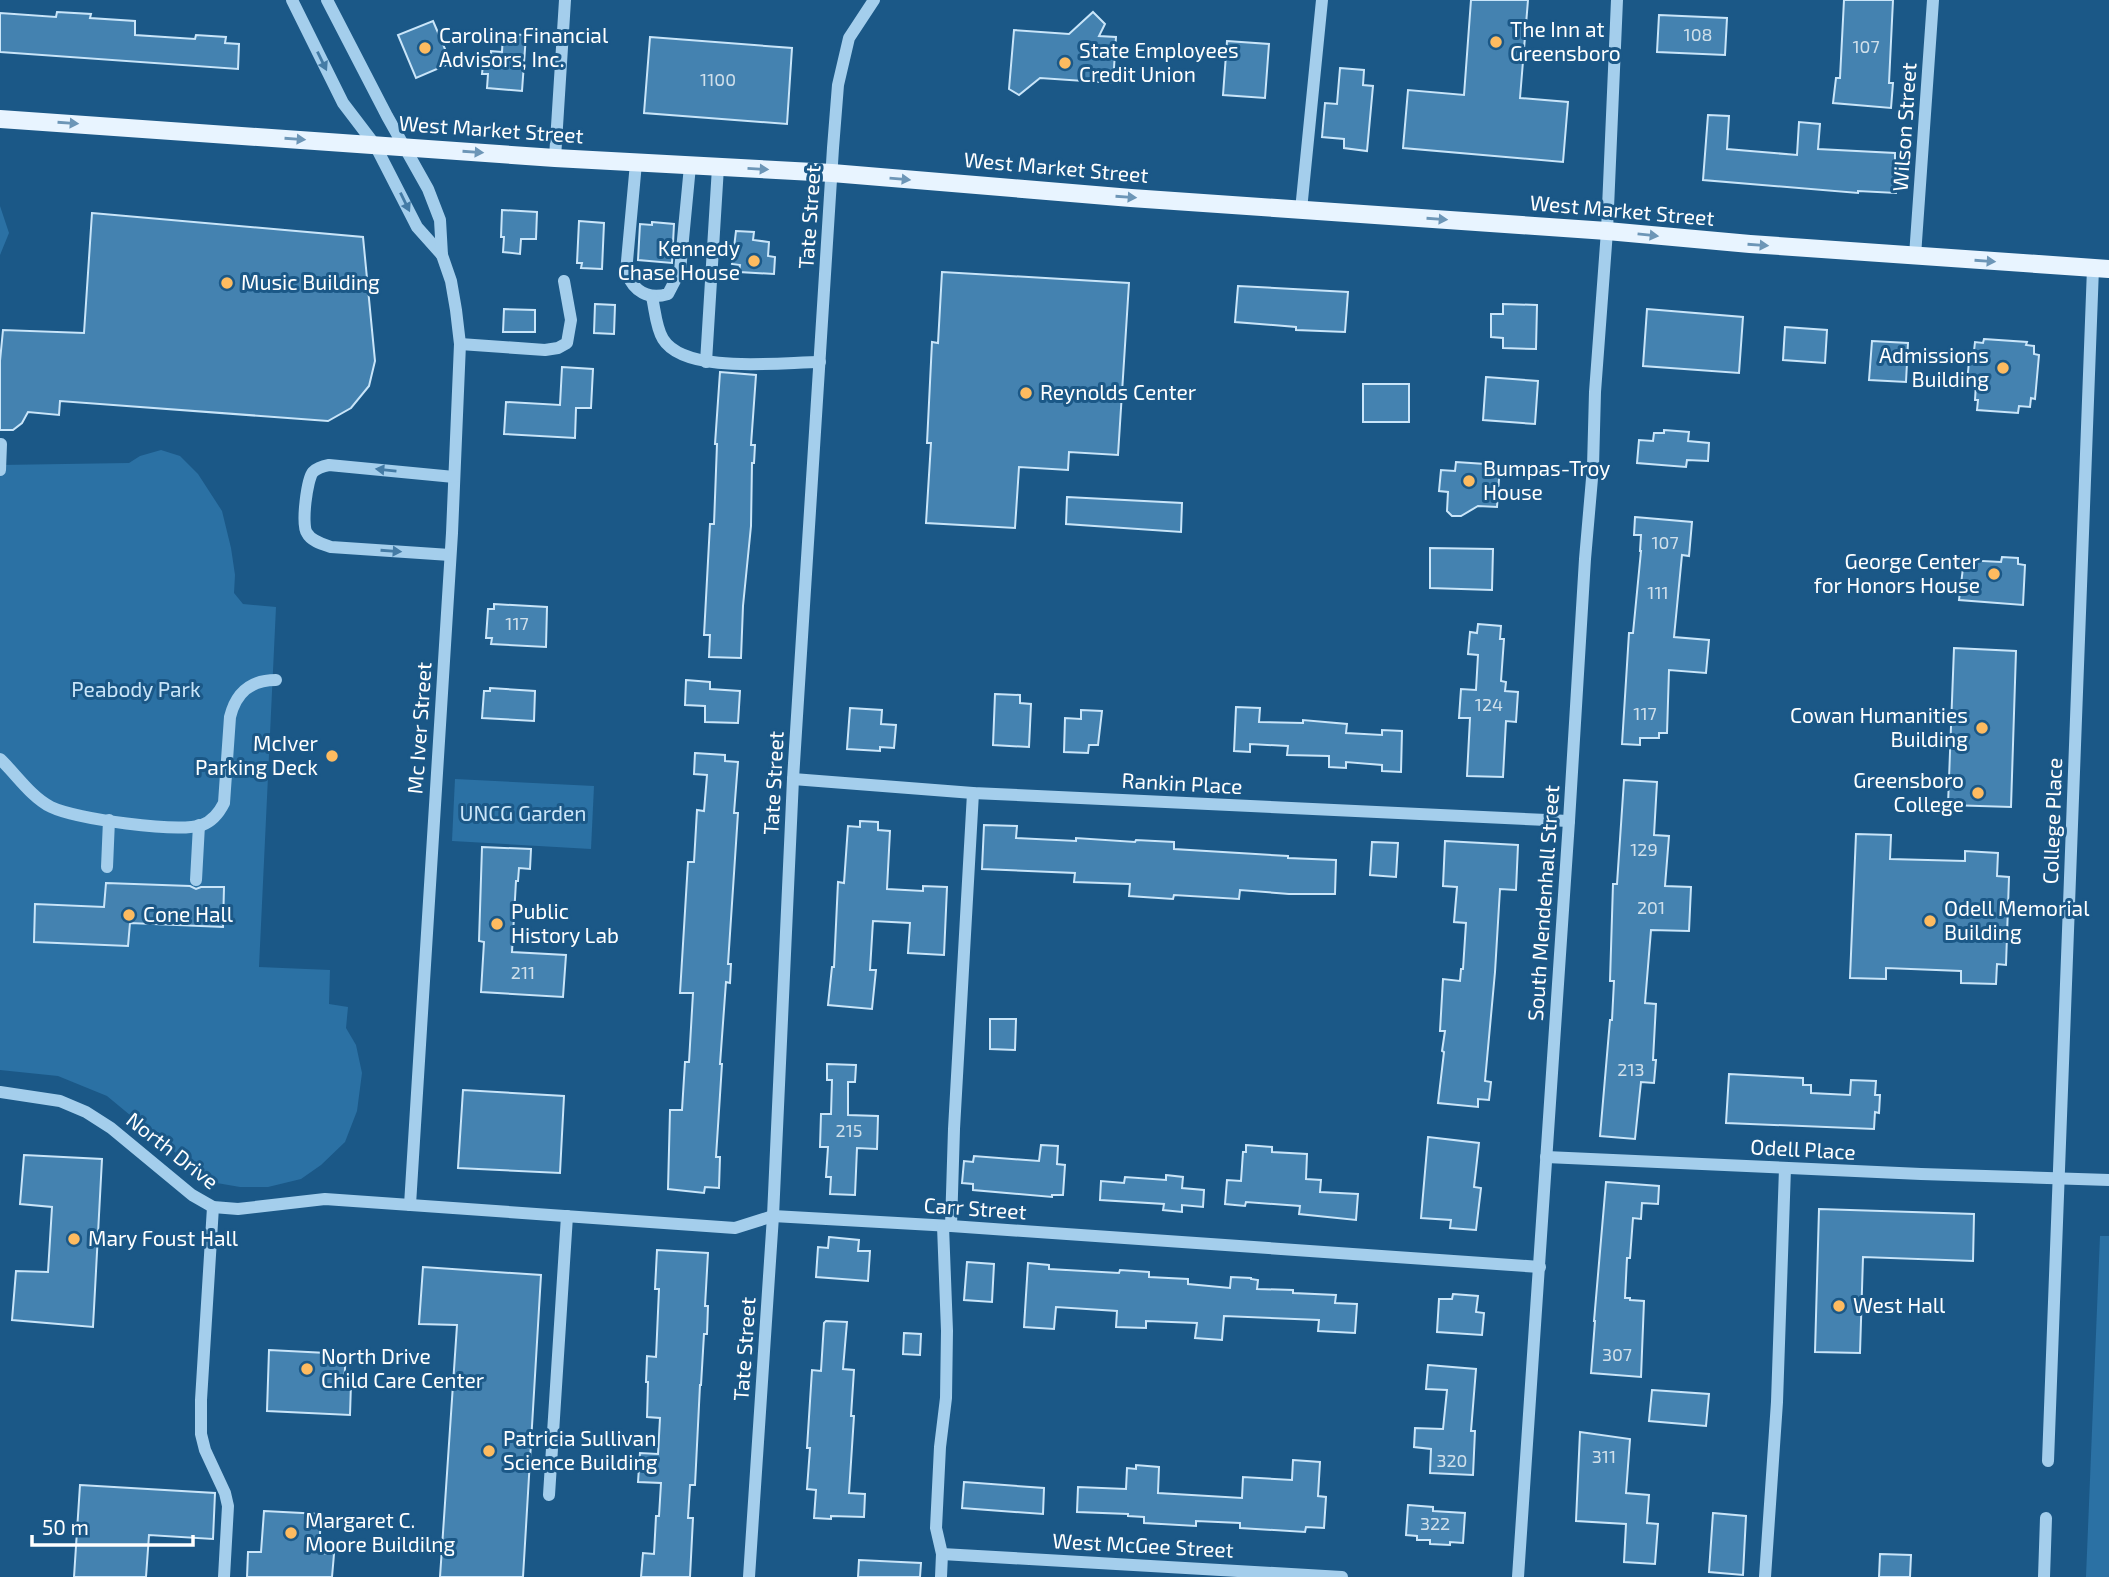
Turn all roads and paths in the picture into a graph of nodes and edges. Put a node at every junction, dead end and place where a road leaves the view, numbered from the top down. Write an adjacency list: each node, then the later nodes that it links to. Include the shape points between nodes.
1 (292, 0): 9 (street, Mc Iver Street, one-way to 9, via 343,103)
2 (327, 0): 10 (street, Mc Iver Street)
3 (565, 0): 11 (street)
4 (874, 0): 15 (street, Tate Street, via 849,38 843,61)
5 (1322, 0): 16 (street)
6 (1617, 0): 17 (street, South Mendenhall Street)
7 (1933, 0): 19 (street, Wilson Street)
8 (0, 119): 9 (main road, West Market Street, one-way to 9)
9 (375, 145): 10 (main road, West Market Street); 18 (street, Mc Iver Street, one-way to 18, via 417,227)
10 (405, 147): 11 (main road, West Market Street, one-way to 11); 18 (street, Mc Iver Street, via 440,220)
11 (555, 159): 12 (main road, West Market Street)
12 (636, 163): 13 (main road, West Market Street); 22 (street, via 626,272 631,284)
13 (690, 166): 14 (main road, West Market Street); 22 (street, via 680,271 668,294)
14 (718, 167): 15 (main road, West Market Street, one-way to 15); 24 (street)
15 (832, 173): 16 (main road, West Market Street, one-way to 16); 25 (street, Tate Street)
16 (1301, 210): 17 (main road, West Market Street, one-way to 17)
17 (1607, 231): 19 (main road, West Market Street, one-way to 19); 35 (street, South Mendenhall Street)
18 (442, 255): 23 (street, Mc Iver Street)
19 (1915, 256): 20 (main road, West Market Street, one-way to 20)
20 (2101, 268): 42 (street, College Place)
21 (564, 281): 23 (street, via 571,320 568,343 545,350)
22 (652, 297): 24 (street, via 663,339 676,352)
23 (460, 344): 28 (street, Mc Iver Street)
24 (706, 362): 25 (street)
25 (820, 362): 32 (street, Tate Street)
26 (1, 444): 27 (street)
27 (0, 470)
28 (454, 477): 29 (street, Mc Iver Street); 29 (street, one-way to 29, via 329,465 313,472 308,481 304,526 307,535 331,547)
29 (450, 555): 44 (street, Mc Iver Street)
30 (276, 680): 36 (street, via 250,685 233,705 224,803 213,819)
31 (0, 759): 34 (street, via 50,806)
32 (793, 779): 33 (street, Rankin Place); 47 (street, Tate Street)
33 (973, 793): 35 (street, Rankin Place); 48 (street)
34 (109, 820): 36 (street, via 170,828); 37 (street)
35 (1569, 821): 40 (street, South Mendenhall Street)
36 (199, 825): 38 (street)
37 (107, 867)
38 (196, 880)
39 (0, 1092): 45 (street, North Drive, via 60,1101 86,1112 191,1195)
40 (1546, 1157): 41 (street, Odell Place); 49 (street, South Mendenhall Street)
41 (1785, 1168): 42 (street, Odell Place); 59 (street)
42 (2059, 1179): 43 (street, Odell Place); 50 (street, College Place)
43 (2109, 1180)
44 (410, 1205): 45 (street, North Drive, via 325,1199 237,1209); 46 (street, Carr Street)
45 (213, 1207): 54 (street, via 201,1434 228,1506)
46 (568, 1216): 47 (street, Carr Street, via 735,1228); 51 (street)
47 (773, 1216): 48 (street, Carr Street); 55 (street, Tate Street)
48 (947, 1226): 49 (street, Carr Street); 53 (street, via 946,1398 936,1528)
49 (1539, 1267): 58 (street, South Mendenhall Street)
50 (2048, 1461)
51 (549, 1495)
52 (2046, 1518): 60 (street)
53 (942, 1554): 56 (street); 57 (street, West McGee Street)
54 (224, 1577)
55 (749, 1577)
56 (941, 1577)
57 (1342, 1577)
58 (1518, 1577)
59 (1765, 1577)
60 (2044, 1577)

